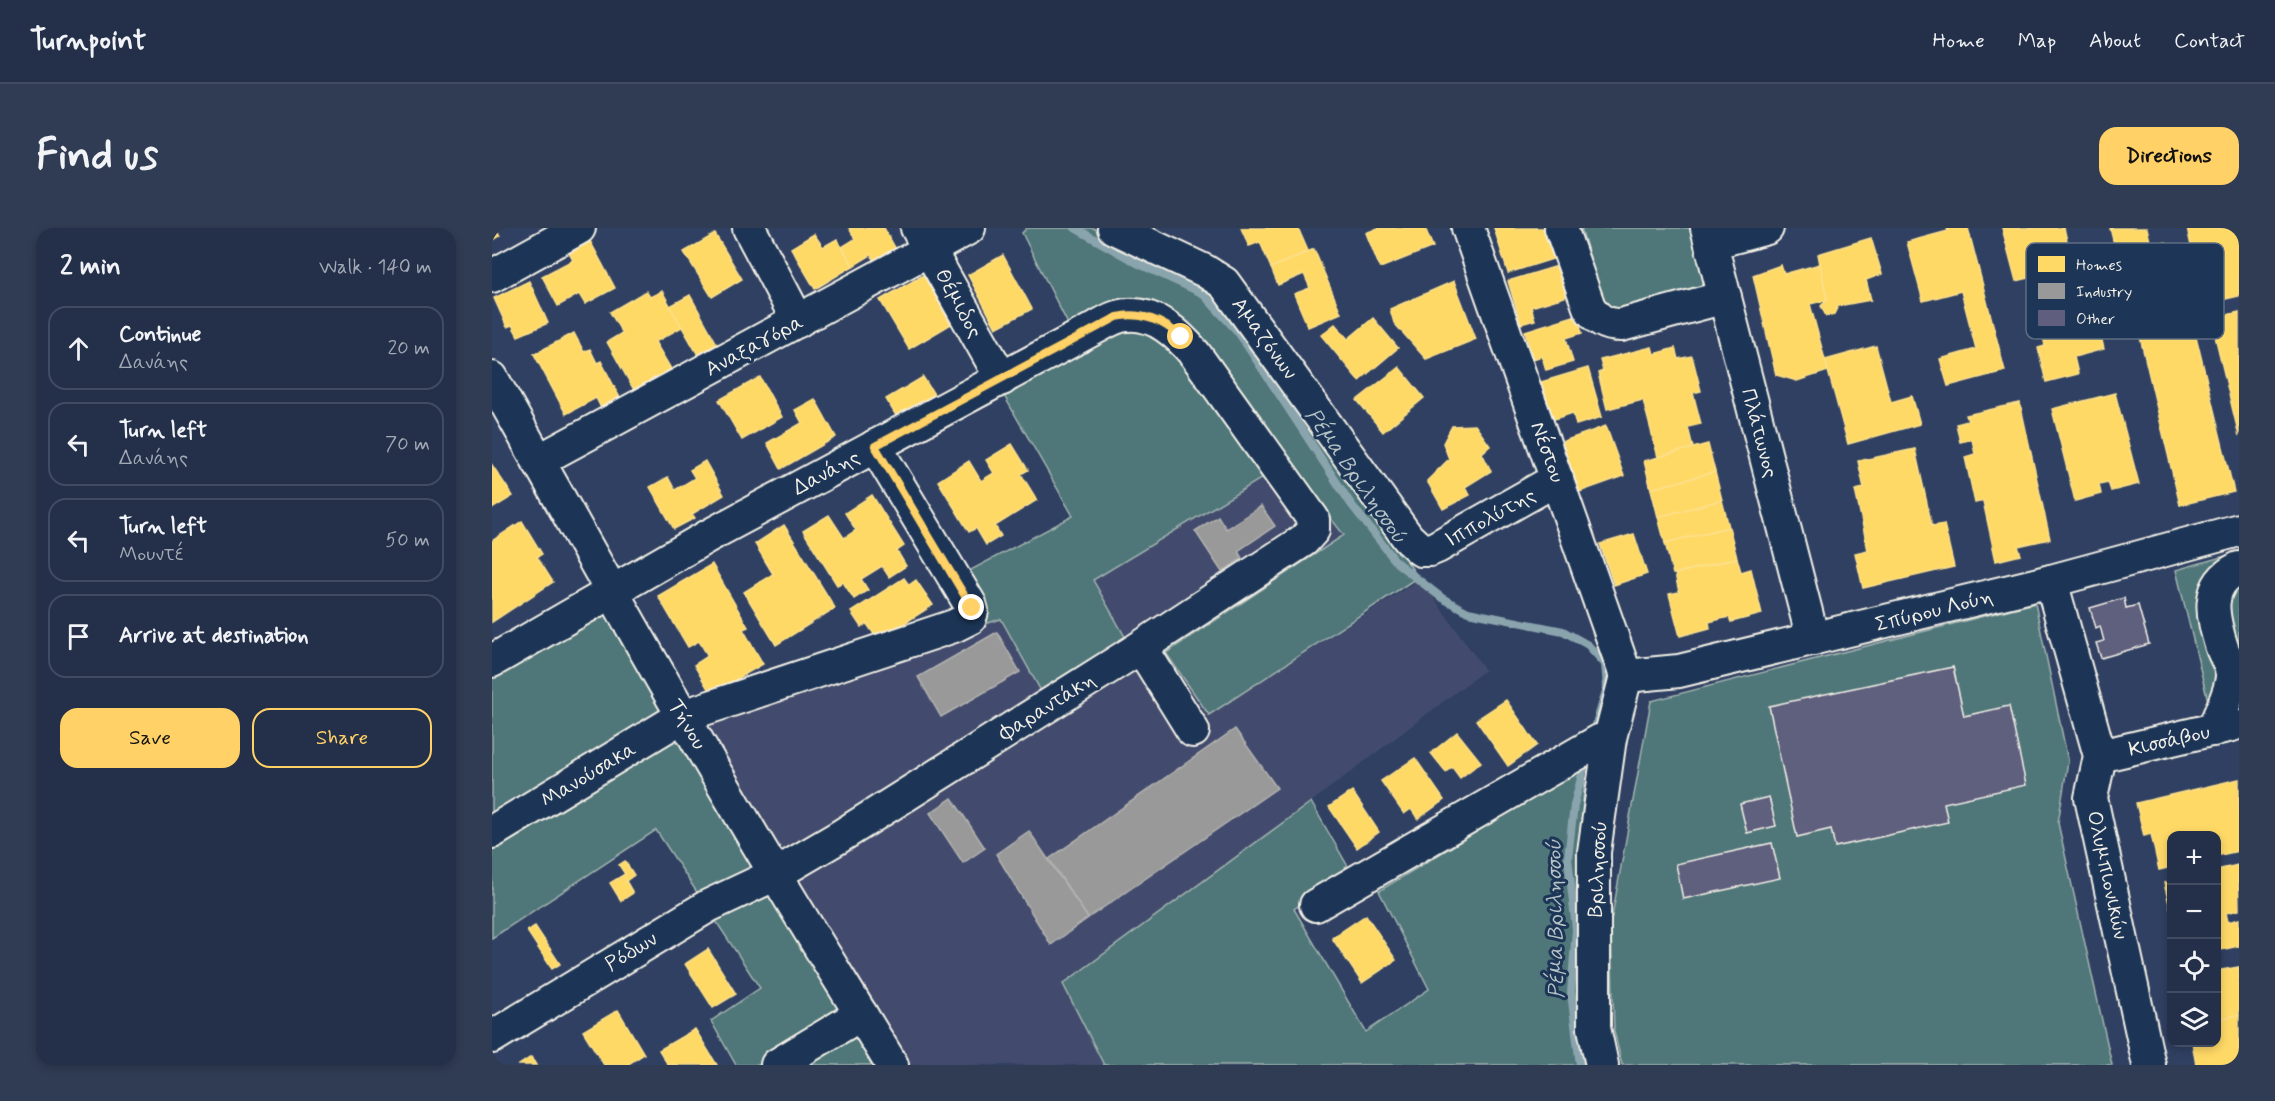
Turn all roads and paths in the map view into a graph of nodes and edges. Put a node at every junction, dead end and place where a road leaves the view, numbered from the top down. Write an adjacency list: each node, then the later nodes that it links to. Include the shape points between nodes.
1 (579, 228): 10 (street)
2 (749, 228): 12 (street)
3 (969, 228): 9 (street, Αναξαγόρα)
4 (1114, 228): 20 (street, Αμαζόνων, via 1224,283)
5 (1468, 228): 17 (street, Νέστου)
6 (1561, 228): 11 (street, via 1589,307 1601,321 1621,325)
7 (1767, 228): 8 (street)
8 (1709, 235): 11 (street, Πλάτωνος)
9 (923, 239): 12 (street, Αναξαγόρα); 14 (street, Θέμιδος)
10 (492, 276)
11 (1725, 297): 24 (street, Πλάτωνος)
12 (798, 321): 16 (street, Αναξαγόρα)
13 (492, 378): 16 (street, Τήνου)
14 (1002, 379): 15 (street, Δανάης); 18 (street, Δανάης, via 1117,317 1137,315 1162,324 1181,337 1202,363 1304,505 1313,519)
15 (875, 446): 23 (street, Δανάης); 28 (street, Μανούσακα, via 970,604 971,616 954,626)
16 (538, 461): 23 (street, Τήνου)
17 (1557, 479): 20 (street, Ιππολύτης, via 1437,547); 27 (street, Νέστου)
18 (1313, 530): 25 (street, Φαραντάκη, via 1304,540)
19 (2239, 530): 22 (street, Σπύρου Λούη)
20 (1420, 550)
21 (2239, 568): 29 (street, via 2222,579 2212,609 2232,672 2222,711)
22 (2051, 581): 24 (street, Σπύρου Λούη); 32 (street, Ολυμπιονικών)
23 (611, 592): 26 (street, Δανάης); 28 (street, Τήνου)
24 (1814, 639): 27 (street, Σπύρου Λούη, via 1679,671)
25 (1141, 647): 30 (street); 34 (street, Φαραντάκη)
26 (492, 661)
27 (1626, 676): 31 (street, Βριλησσού)
28 (683, 716): 33 (street, Μανούσακα); 34 (street, Τήνου)
29 (2226, 727): 32 (street, Κισσάβου)
30 (1193, 731)
31 (1595, 744): 35 (street); 40 (street, Βριλησσού, via 1594,1028)
32 (2100, 756): 41 (street, Ολυμπιονικών, via 2091,798)
33 (492, 832)
34 (776, 874): 36 (street, Τήνου); 37 (street, Ρόδων, via 699,911)
35 (1316, 905)
36 (861, 1014): 38 (street); 39 (street, Τήνου)
37 (492, 1037)
38 (777, 1065)
39 (892, 1065)
40 (1602, 1065)
41 (2149, 1065)

